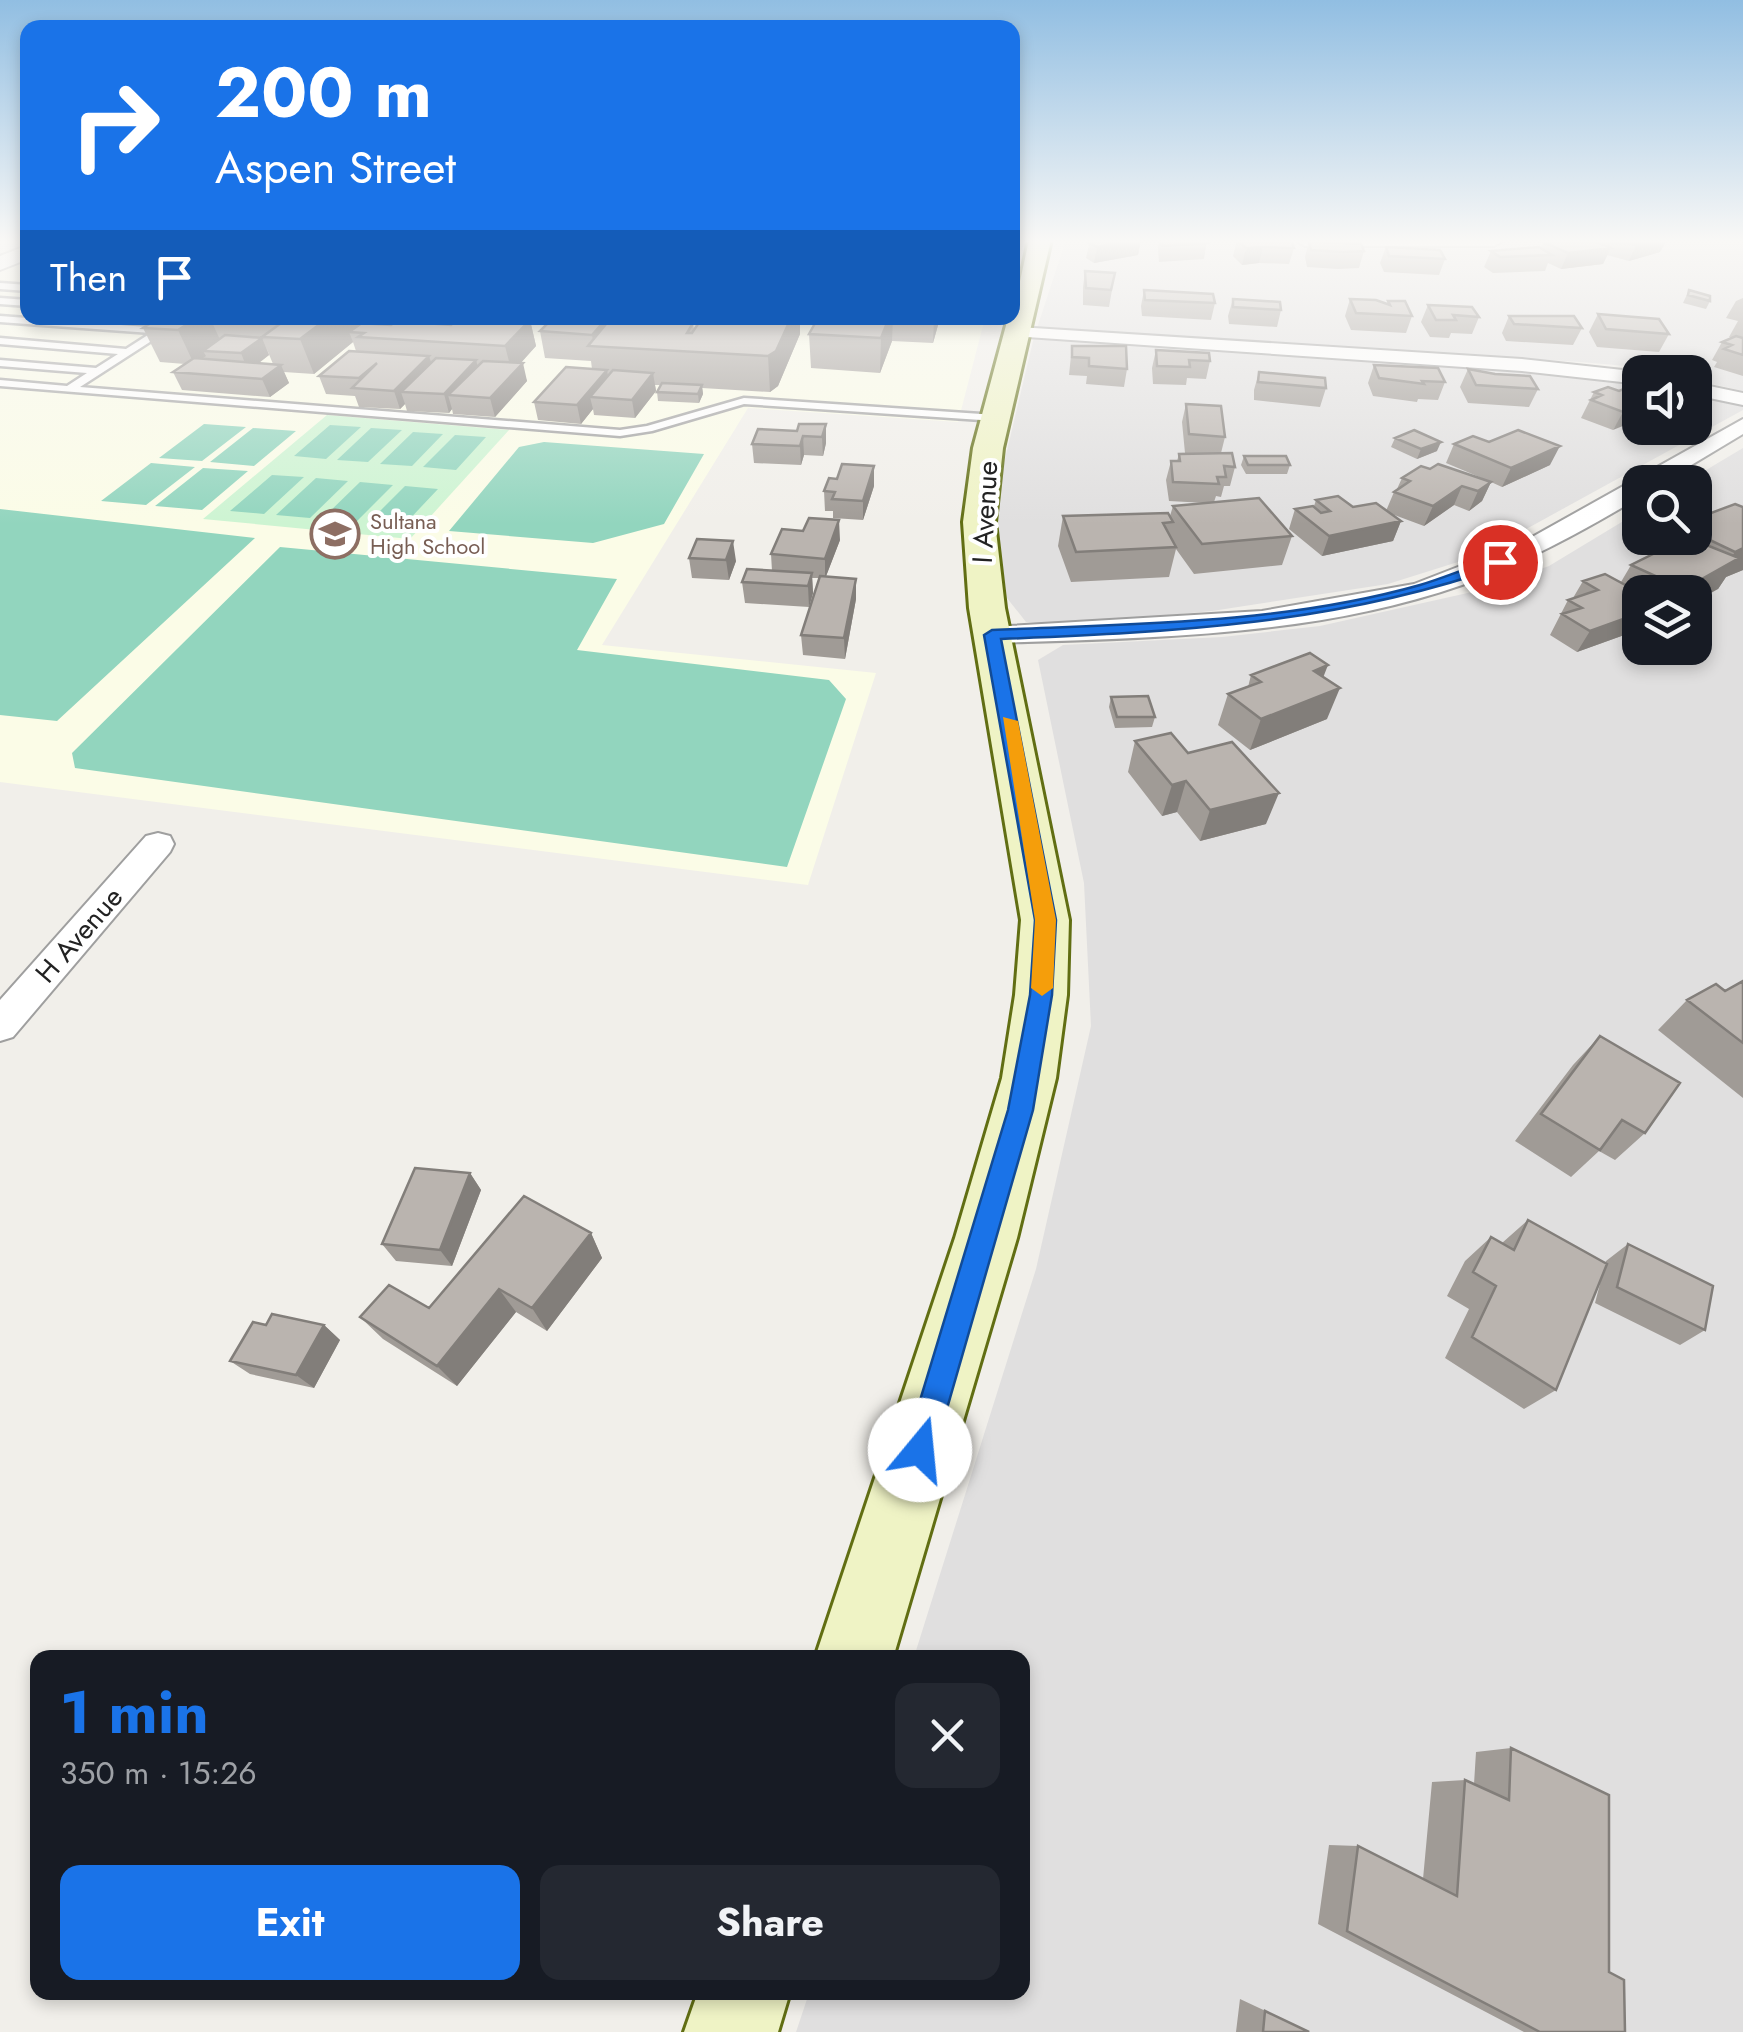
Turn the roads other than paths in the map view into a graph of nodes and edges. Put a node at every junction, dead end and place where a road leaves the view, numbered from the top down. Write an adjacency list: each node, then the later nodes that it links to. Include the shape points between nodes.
1 (156, 335): 5 (lane)
2 (1017, 335): 13 (main road, I Avenue)
3 (1061, 335): 8 (street)
4 (0, 341): 5 (lane)
5 (129, 352): 7 (lane)
6 (0, 363): 7 (lane)
7 (98, 371): 10 (lane)
8 (1622, 376)
9 (0, 383): 10 (lane)
10 (69, 389): 13 (lane, via 620,432 744,401)
11 (1712, 393): 12 (street)
12 (1743, 399)
13 (996, 418): 17 (main road, I Avenue, via 979,522)
14 (1743, 425): 15 (street)
15 (1676, 465)
16 (1622, 497): 17 (street, via 1500,562 1422,590 1186,627)
17 (992, 635): 20 (main road, I Avenue, via 1045,920 1041,995 1029,1078 986,1238)
18 (158, 844): 19 (street, H Avenue)
19 (0, 1026)
20 (857, 1650)
21 (741, 2000): 22 (main road)
22 (731, 2032)

